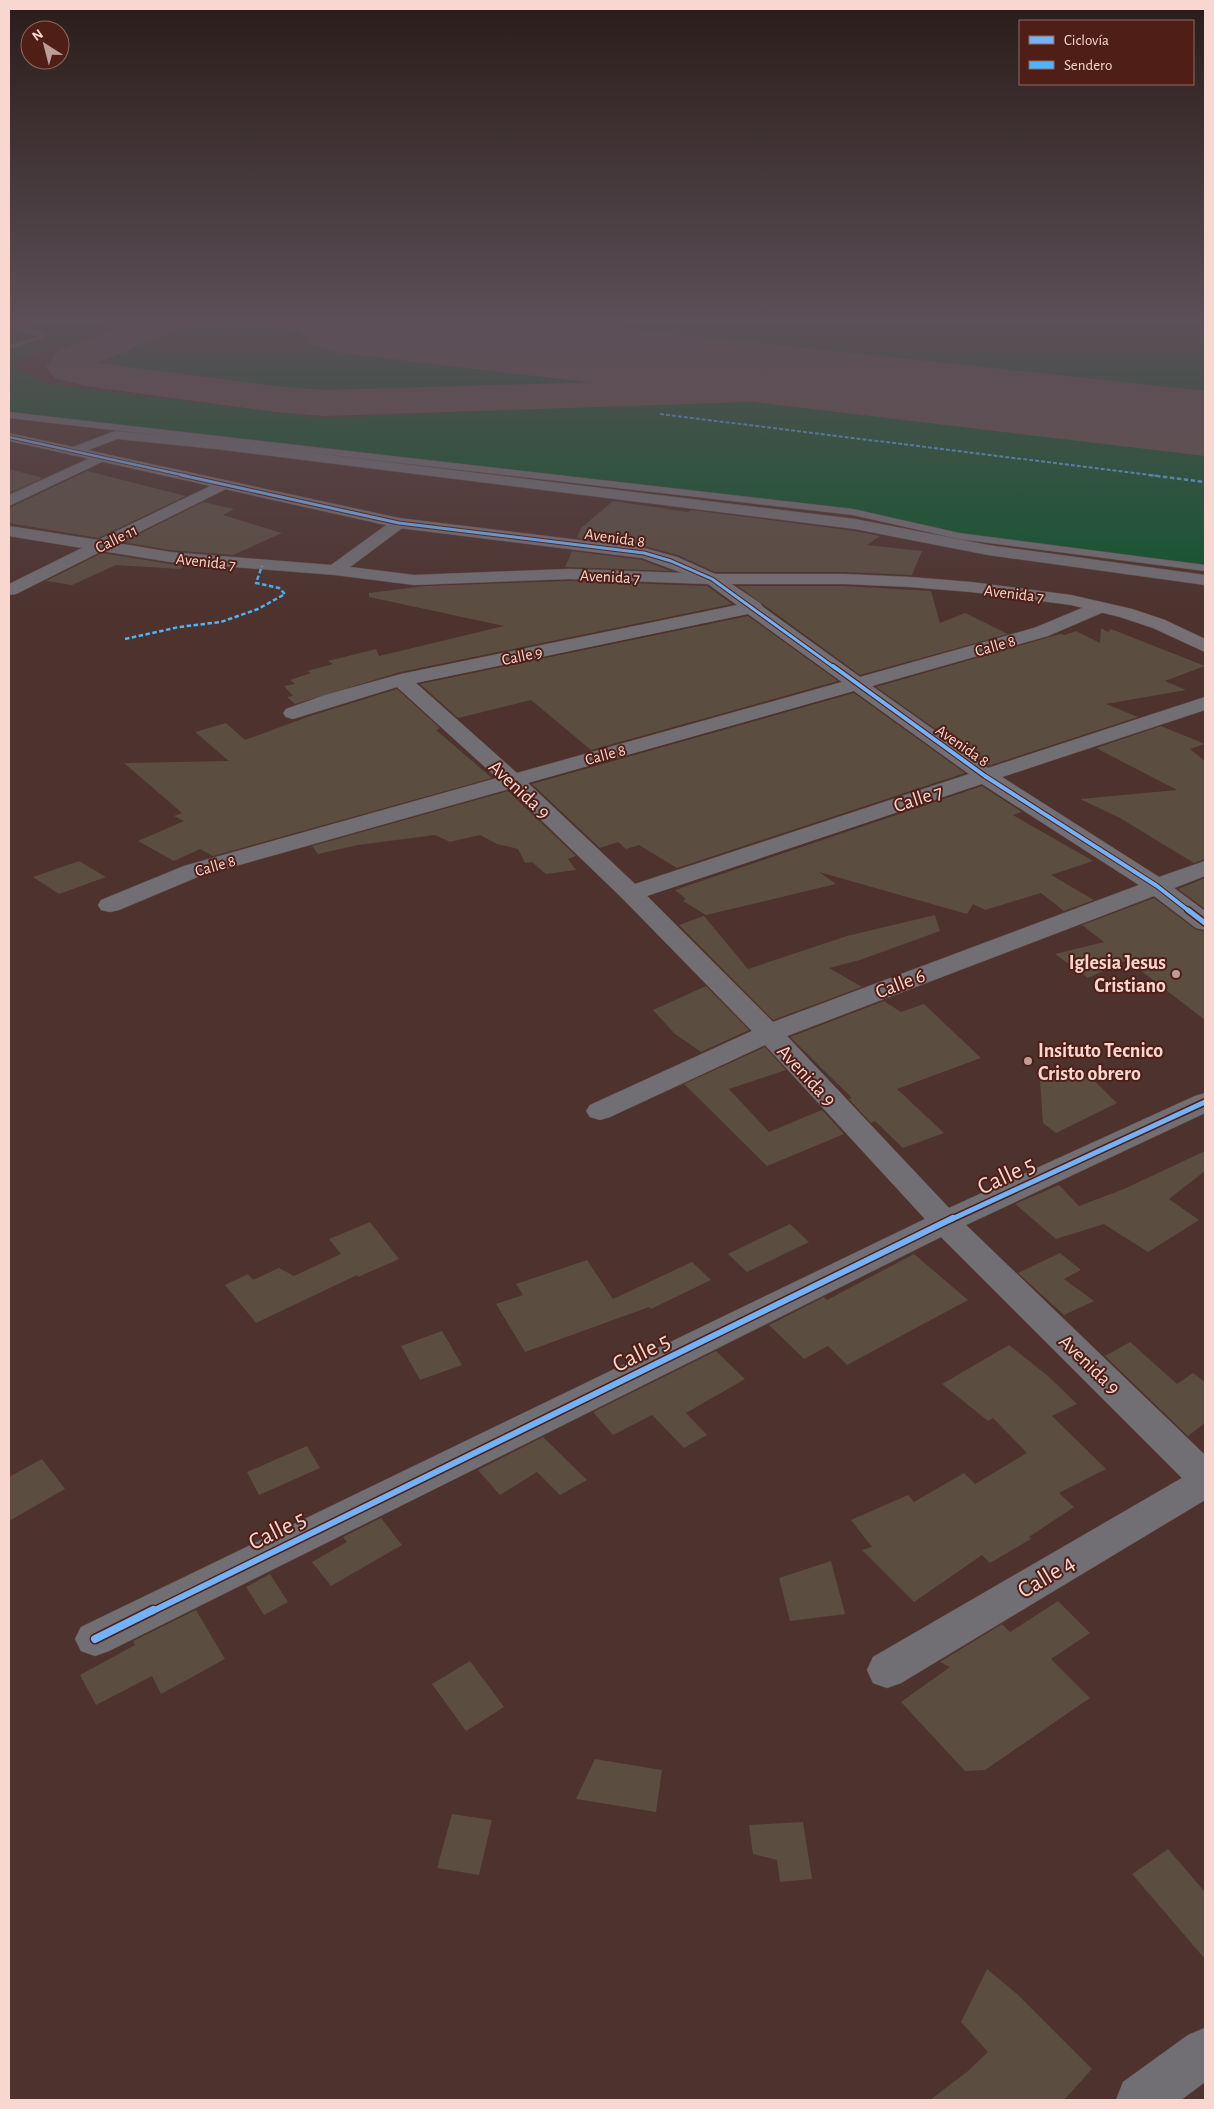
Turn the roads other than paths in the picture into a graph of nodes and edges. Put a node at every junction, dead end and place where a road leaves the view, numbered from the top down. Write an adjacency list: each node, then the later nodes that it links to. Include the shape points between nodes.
1 (82, 423): 10 (lane, via 853,512 960,536)
2 (9, 437): 3 (street, Avenida 8)
3 (73, 452): 4 (street, Avenida 8); 13 (street, via 115,435 216,445 855,524 988,550)
4 (101, 457): 5 (street, Avenida 8); 6 (street)
5 (223, 485): 7 (street, Avenida 8); 9 (street, Calle 11)
6 (9, 501)
7 (399, 523): 11 (street); 12 (street, Avenida 8, via 644,553)
8 (9, 531): 9 (street, Avenida 7)
9 (101, 545): 11 (street, Avenida 7, via 179,558); 14 (street, Calle 11)
10 (1205, 568)
11 (335, 570): 12 (street, Avenida 7, via 414,580 569,574)
12 (712, 579): 15 (street, Avenida 7, via 844,579 919,583 1030,594); 16 (street, Avenida 8)
13 (1205, 580)
14 (10, 590)
15 (1100, 607): 17 (street, Avenida 7, via 1159,624); 19 (street, Calle 8, via 1041,632)
16 (754, 608): 18 (street, Calle 9); 19 (street, Avenida 8)
17 (1205, 646)
18 (401, 680): 21 (street, Calle 9); 23 (street, Avenida 9)
19 (856, 684): 22 (street, Avenida 8); 23 (street, Calle 8)
20 (1205, 703): 22 (street, Calle 7)
21 (293, 713)
22 (986, 776): 25 (street, Avenida 8); 26 (street, Calle 7)
23 (511, 780): 26 (street, Avenida 9); 27 (street, Calle 8, via 192,871)
24 (1205, 868): 25 (street, Calle 6)
25 (1157, 886): 28 (street, Avenida 8); 29 (street, Calle 6)
26 (630, 893): 29 (street, Avenida 9)
27 (110, 904)
28 (1205, 923)
29 (769, 1033): 31 (street, Calle 6); 32 (street, Avenida 9)
30 (1205, 1102): 32 (street, Calle 5)
31 (600, 1111)
32 (945, 1222): 33 (street, Avenida 9); 35 (street, Calle 5)
33 (1205, 1478)
34 (1205, 1482): 36 (street, Calle 4)
35 (95, 1639)
36 (887, 1670)
37 (1205, 2052): 38 (street)
38 (1141, 2100)

